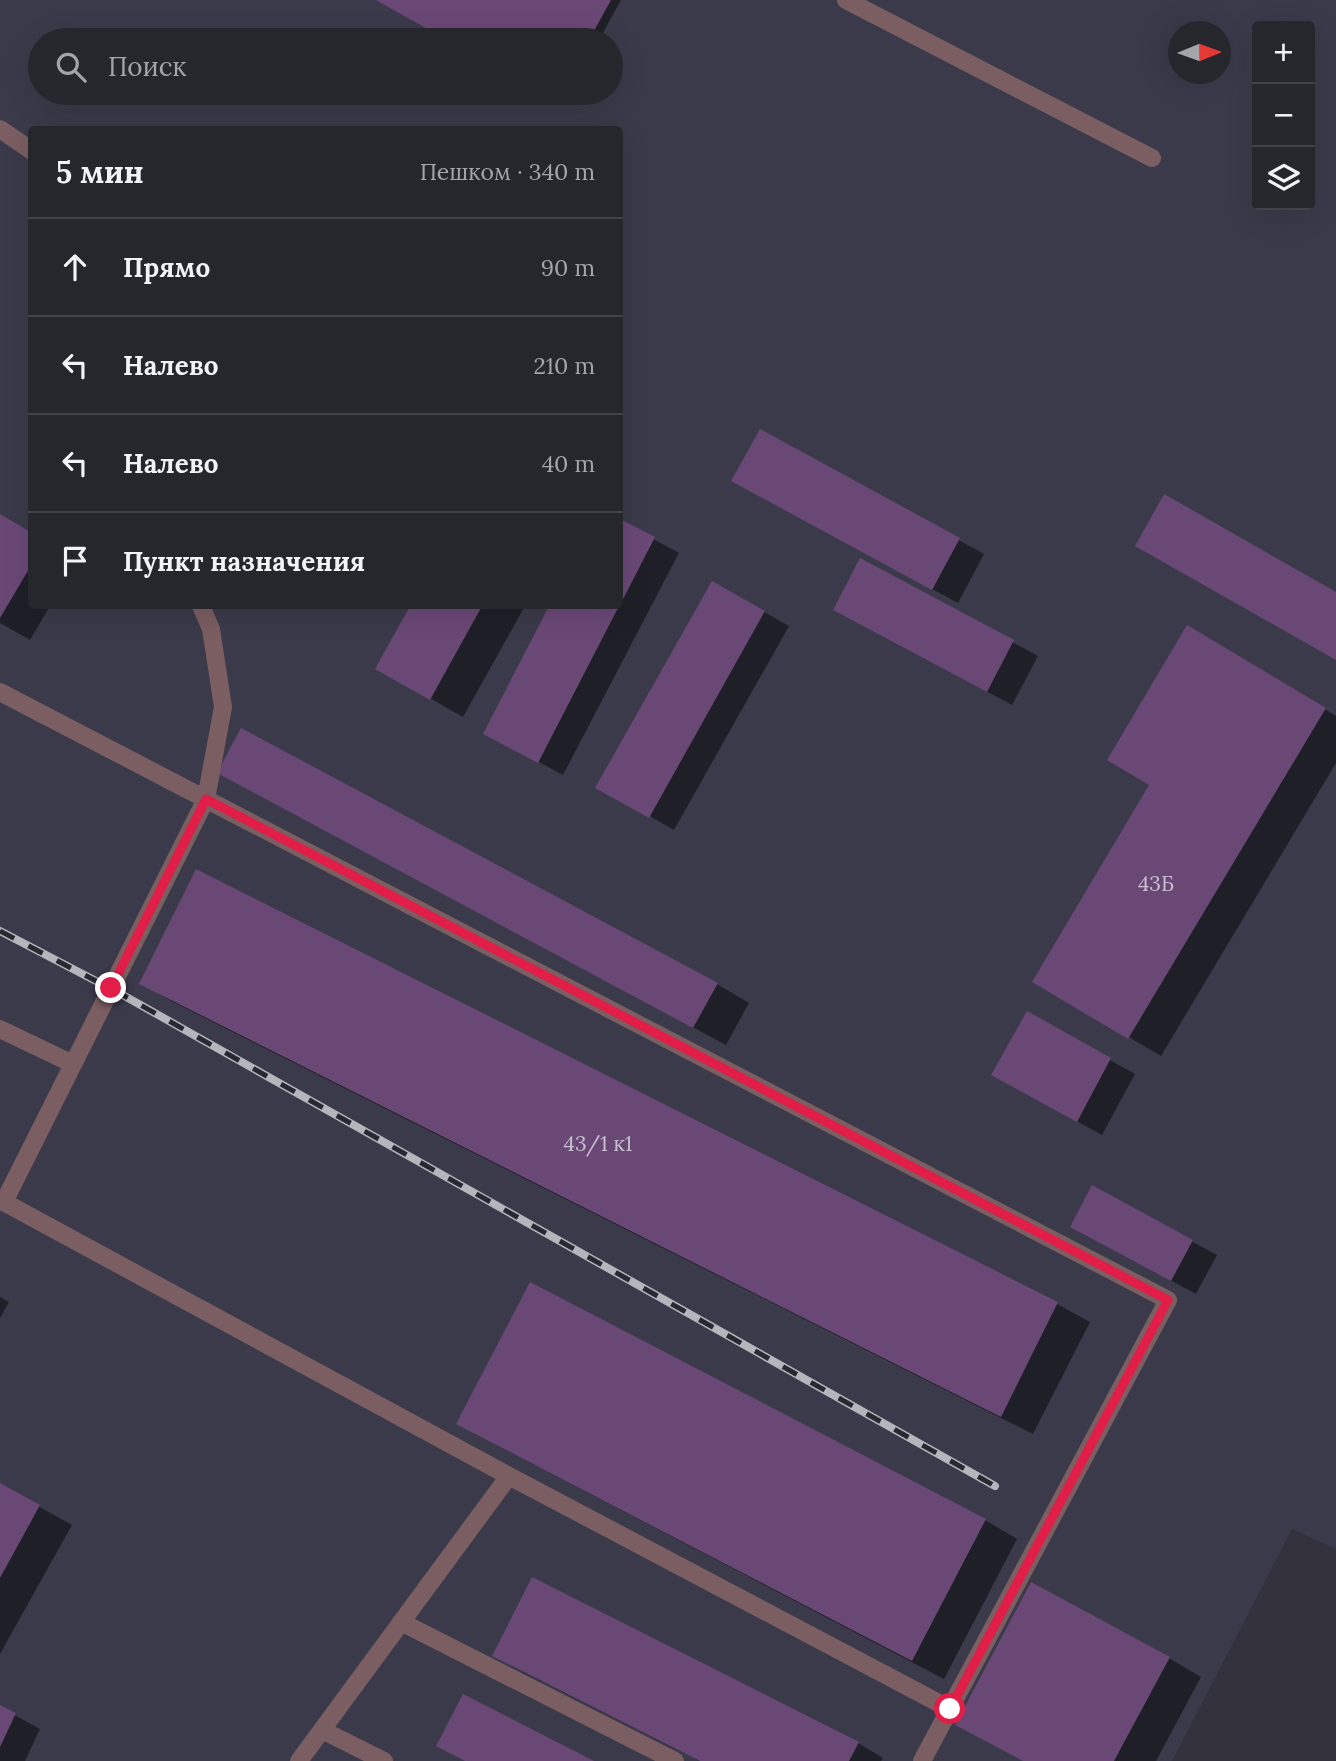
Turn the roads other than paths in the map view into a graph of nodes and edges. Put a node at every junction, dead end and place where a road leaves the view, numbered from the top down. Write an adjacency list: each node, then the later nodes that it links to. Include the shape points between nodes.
1 (846, 0): 4 (lane)
2 (0, 129): 3 (lane)
3 (28, 148)
4 (1152, 158)
5 (202, 609): 7 (lane, via 211,629 223,707)
6 (0, 692): 7 (lane)
7 (206, 799): 9 (lane); 13 (lane, via 1168,1300)
8 (0, 1029): 9 (lane)
9 (73, 1065): 10 (lane)
10 (2, 1201): 11 (lane)
11 (509, 1476): 12 (lane); 13 (lane)
12 (401, 1622): 14 (lane); 17 (lane)
13 (950, 1709): 18 (lane)
14 (322, 1730): 15 (lane); 16 (lane)
15 (299, 1761)
16 (384, 1761)
17 (675, 1761)
18 (922, 1761)

